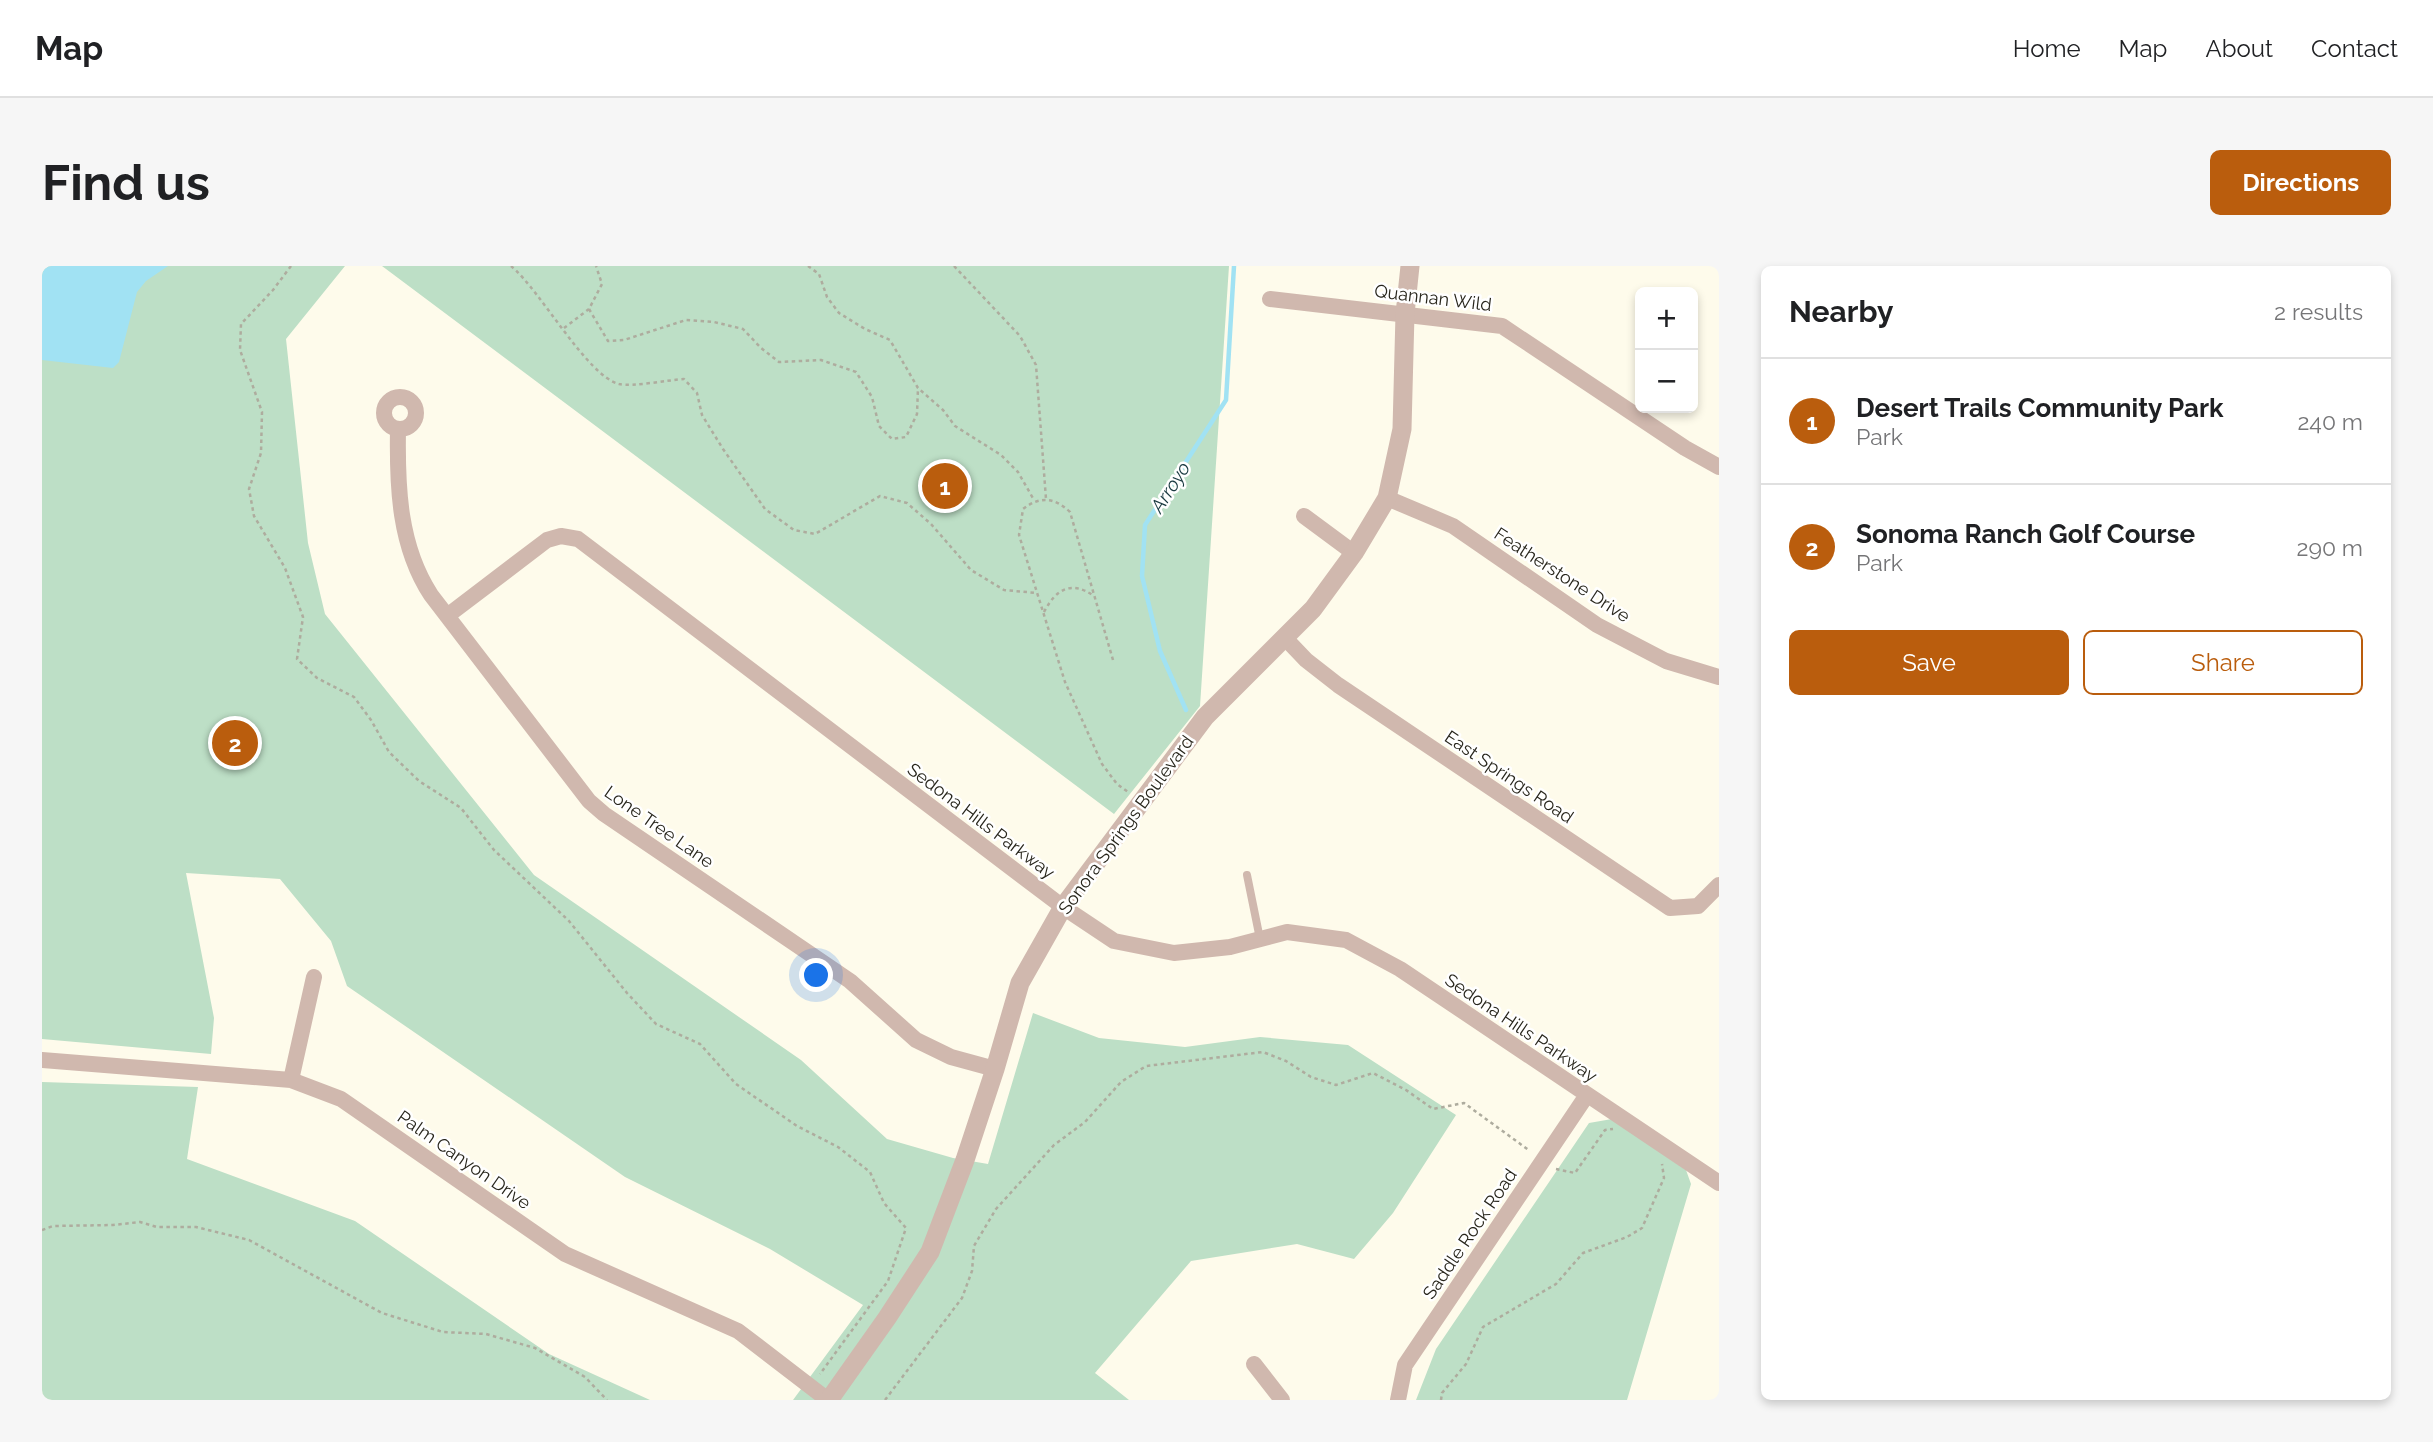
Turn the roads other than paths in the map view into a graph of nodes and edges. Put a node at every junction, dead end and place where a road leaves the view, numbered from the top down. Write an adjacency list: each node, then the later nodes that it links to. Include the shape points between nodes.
1 (1410, 266): 3 (street, Sonora Springs Boulevard)
2 (1270, 299): 3 (street, Quannan Wild)
3 (1405, 314): 5 (street, Quannan Wild, via 1502,326); 6 (street, Sonora Springs Boulevard, via 1402,429)
4 (398, 430): 9 (street, Lone Tree Lane, via 406,541 419,576)
5 (1719, 467)
6 (1387, 498): 8 (street, Sonora Springs Boulevard); 11 (street, Featherstone Drive, via 1453,526 1597,625 1666,661)
7 (1304, 516): 8 (street)
8 (1354, 553): 10 (street, Sonora Springs Boulevard, via 1313,610)
9 (447, 616): 14 (street, Sedona Hills Parkway, via 547,540 561,536 578,539); 18 (street, Lone Tree Lane, via 596,808 850,981 916,1040 951,1057)
10 (1285, 638): 13 (street, East Springs Road, via 1338,685 1670,908 1698,906); 14 (street, Sonora Springs Boulevard, via 1205,717)
11 (1719, 677)
12 (1247, 875): 15 (lane)
13 (1719, 885)
14 (1063, 907): 15 (street, Sedona Hills Parkway, via 1114,941 1174,953); 18 (street, Sonora Springs Boulevard, via 1020,983)
15 (1260, 939): 20 (street, Sedona Hills Parkway, via 1287,932 1346,940 1400,970)
16 (313, 977): 19 (street)
17 (42, 1060): 19 (street, Palm Canyon Drive)
18 (995, 1069): 23 (street, Sonora Springs Boulevard, via 930,1252)
19 (291, 1080): 23 (street, Palm Canyon Drive, via 341,1099 565,1254 738,1331)
20 (1587, 1095): 21 (street, Sedona Hills Parkway); 25 (street, Saddle Rock Road, via 1405,1365)
21 (1719, 1184)
22 (1254, 1364): 24 (street)
23 (828, 1400)
24 (1282, 1400)
25 (1398, 1400)

